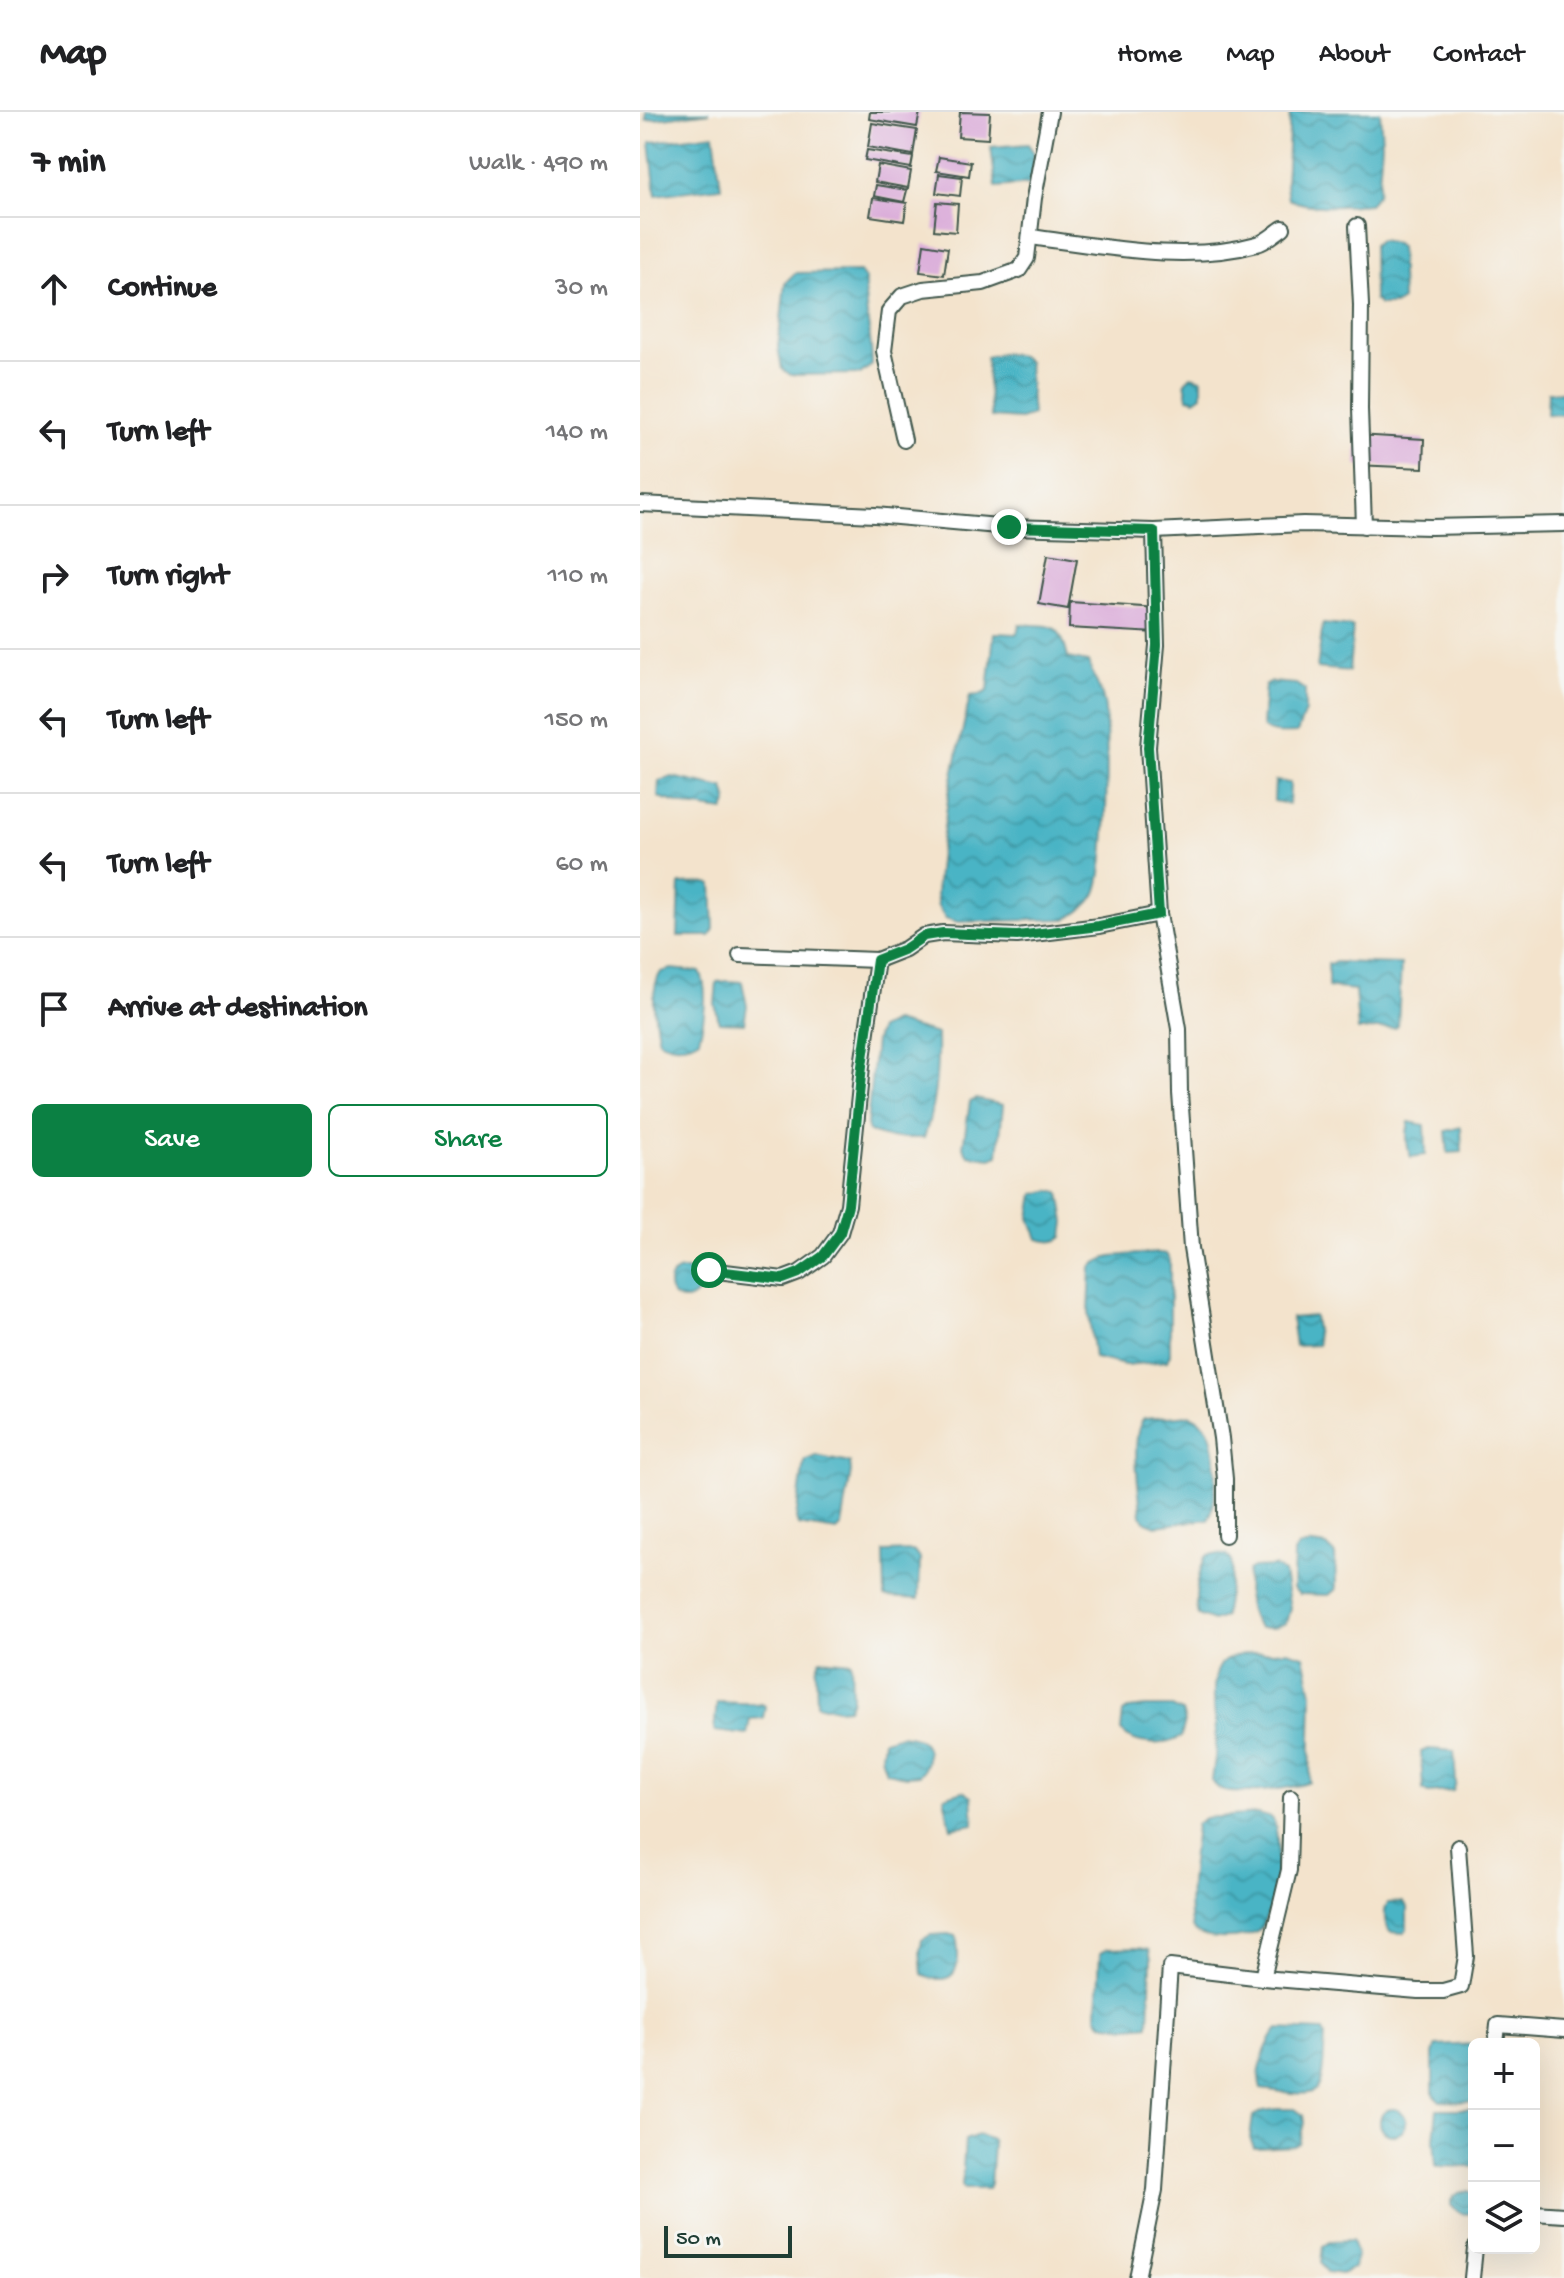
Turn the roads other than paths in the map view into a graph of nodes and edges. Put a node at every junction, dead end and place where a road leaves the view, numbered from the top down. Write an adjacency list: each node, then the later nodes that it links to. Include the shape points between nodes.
1 (1050, 112): 4 (street)
2 (1357, 226): 8 (street)
3 (1283, 228): 4 (street, via 1260,244 1152,253)
4 (1030, 237): 5 (street, via 1027,258 1008,276 923,289 902,296 889,311 884,351)
5 (904, 440)
6 (640, 504): 9 (street)
7 (1564, 524): 8 (street)
8 (1364, 526): 9 (street)
9 (1154, 531): 10 (street, via 1157,645 1148,747)
10 (1159, 914): 12 (street, via 1017,936 924,936); 14 (street, via 1179,1029 1191,1248 1222,1452)
11 (740, 955): 12 (street)
12 (877, 960): 13 (street, via 848,1205 840,1233 823,1256 783,1279)
13 (709, 1270)
14 (1225, 1535)
15 (1291, 1797): 17 (street, via 1289,1870)
16 (1458, 1847): 17 (street, via 1466,1956 1461,1986 1418,1991)
17 (1263, 1978): 23 (street, via 1170,1967 1155,2190)
18 (1564, 2030): 19 (street, via 1498,2025)
19 (1497, 2038)
20 (1540, 2213): 21 (street)
21 (1564, 2215)
22 (1474, 2254): 24 (street)
23 (1137, 2278)
24 (1472, 2278)

